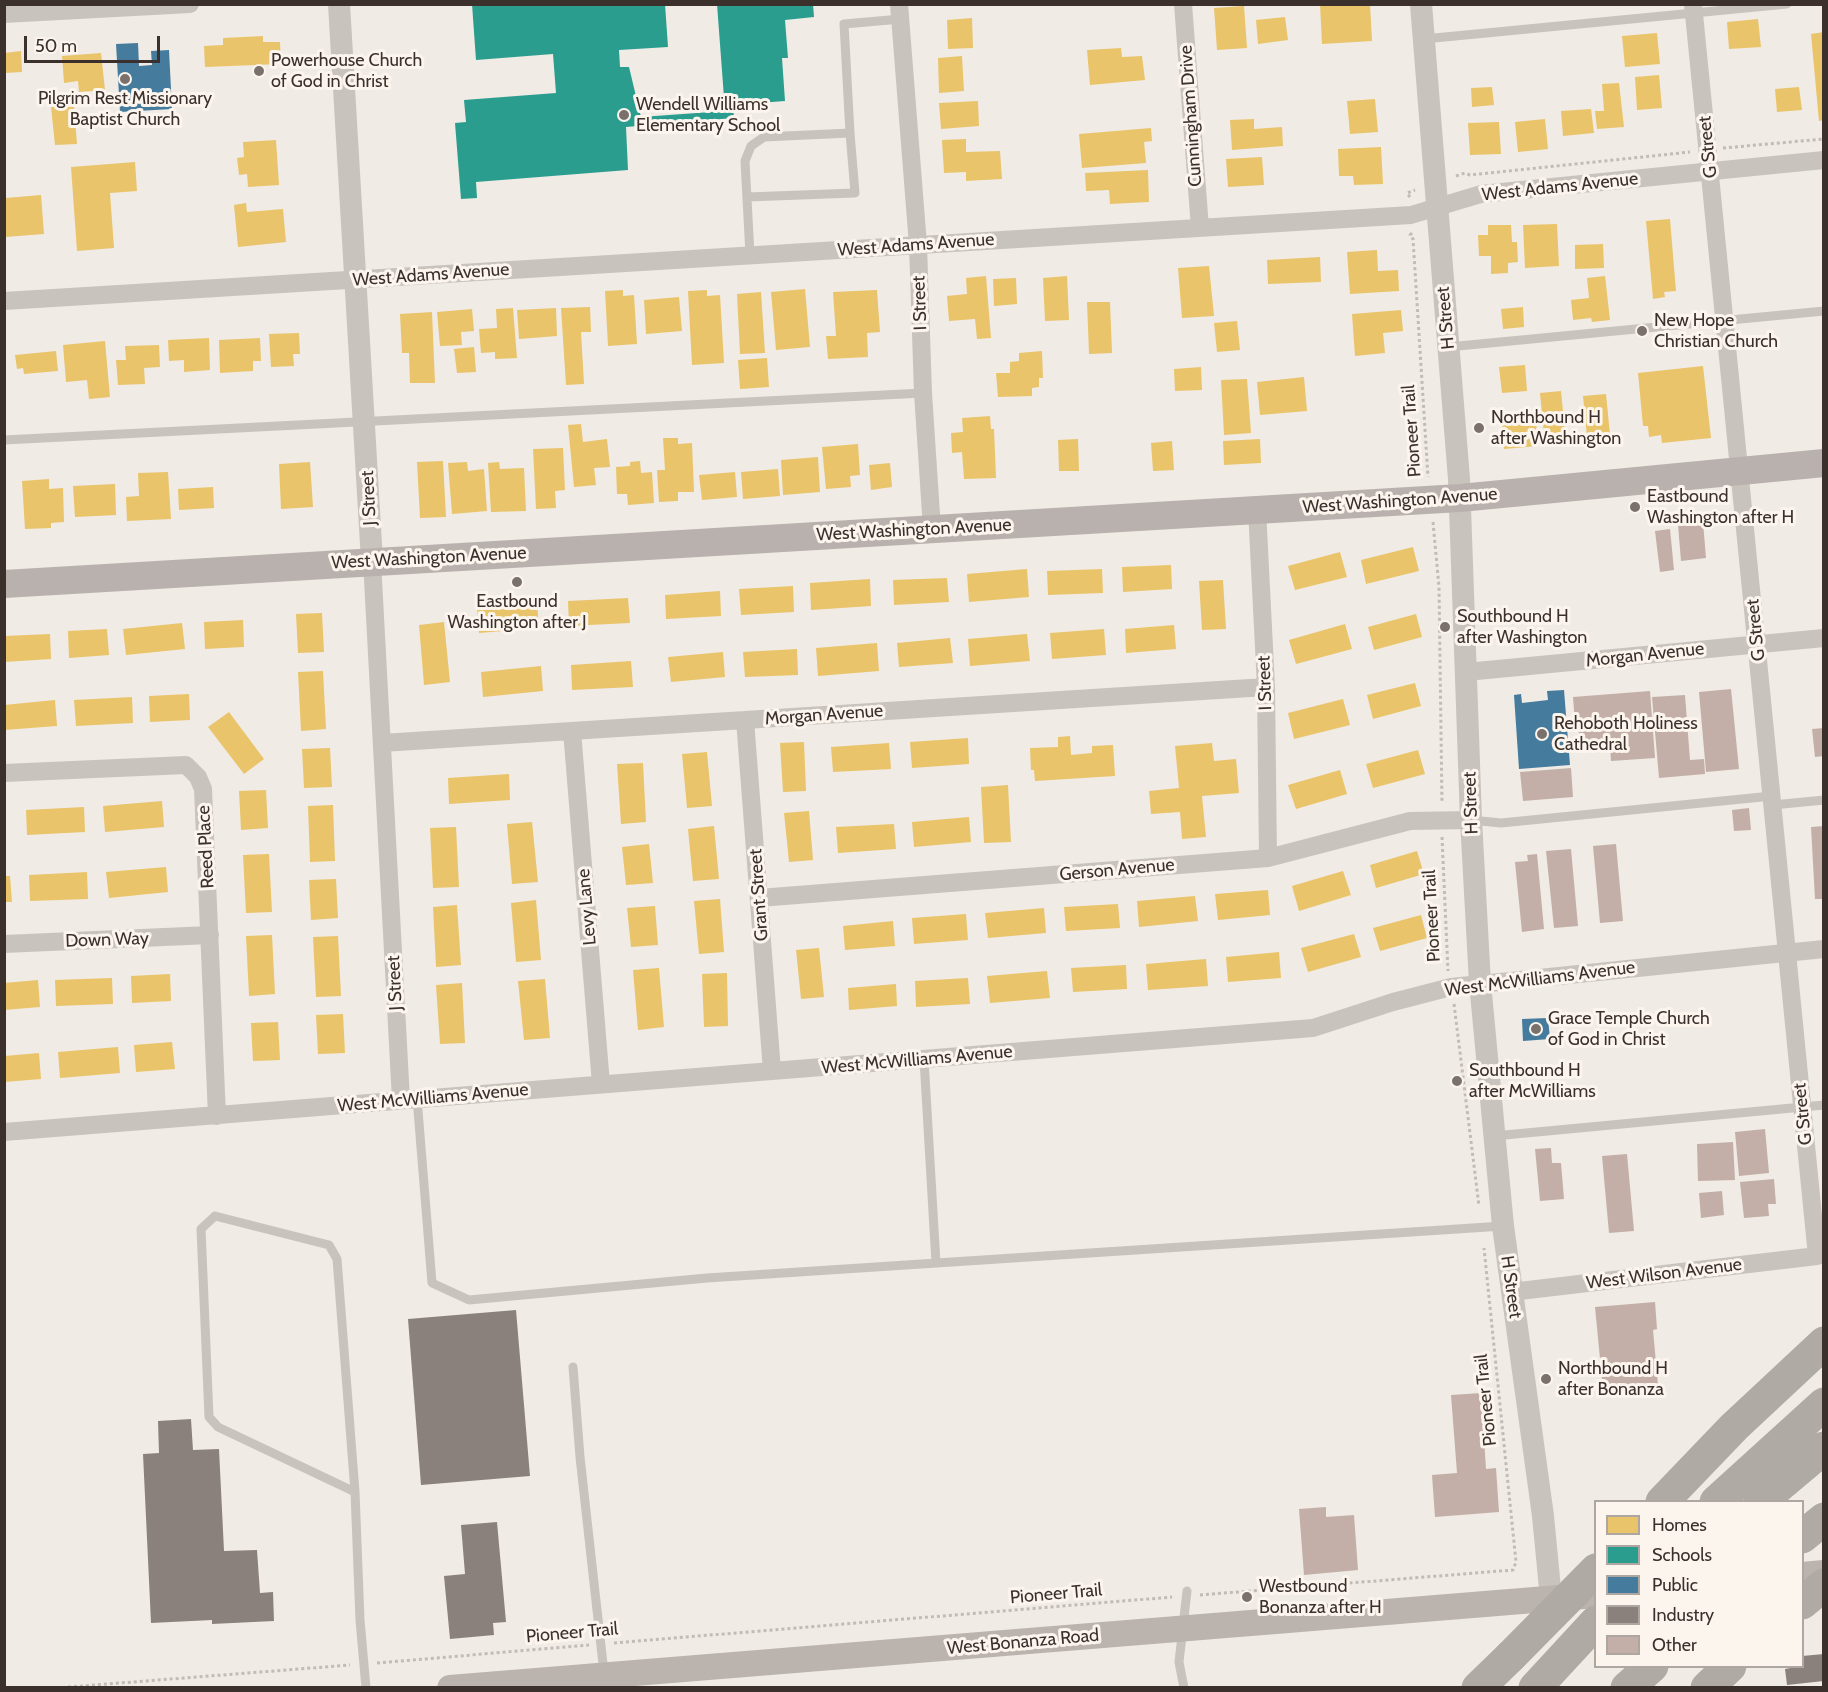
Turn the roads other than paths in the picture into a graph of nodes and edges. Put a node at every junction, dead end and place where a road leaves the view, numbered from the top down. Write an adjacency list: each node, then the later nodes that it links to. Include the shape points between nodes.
1 (190, 4): 8 (street)
2 (339, 4): 18 (street, J Street)
3 (1182, 4): 15 (street, Cunningham Drive)
4 (1421, 4): 9 (street, H Street)
5 (1787, 4): 6 (lane)
6 (1694, 9): 9 (lane); 12 (street, G Street)
7 (900, 12): 10 (lane, via 844,24); 16 (street, I Street)
8 (4, 14)
9 (1424, 39): 14 (street, H Street)
10 (850, 133): 13 (lane, via 764,137 751,146 745,160); 13 (lane, via 855,193)
11 (1824, 160): 12 (street, West Adams Avenue)
12 (1710, 171): 14 (street, West Adams Avenue, via 1481,194); 21 (street, G Street)
13 (747, 197): 17 (lane)
14 (1437, 207): 15 (street, West Adams Avenue, via 1411,215); 22 (street, H Street)
15 (1200, 228): 16 (street, West Adams Avenue)
16 (918, 245): 17 (street, West Adams Avenue); 23 (street, I Street)
17 (750, 255): 18 (street, West Adams Avenue)
18 (357, 279): 19 (street, West Adams Avenue); 24 (street, J Street)
19 (4, 301)
20 (1824, 311): 21 (lane)
21 (1725, 321): 22 (lane); 27 (street, G Street)
22 (1448, 347): 28 (street, H Street)
23 (923, 393): 24 (lane); 30 (street, I Street)
24 (364, 420): 25 (lane); 31 (street, J Street)
25 (4, 440)
26 (1824, 463): 27 (main road, West Washington Avenue)
27 (1740, 471): 28 (main road, West Washington Avenue); 34 (street, G Street)
28 (1460, 498): 29 (main road, West Washington Avenue); 35 (street, H Street)
29 (1257, 509): 30 (main road, West Washington Avenue); 36 (street, I Street)
30 (932, 529): 31 (main road, West Washington Avenue)
31 (372, 561): 32 (main road, West Washington Avenue); 39 (street, J Street)
32 (4, 584)
33 (1824, 638): 34 (street, Morgan Avenue)
34 (1757, 644): 35 (street, Morgan Avenue); 42 (street, G Street)
35 (1466, 672): 43 (street, H Street)
36 (1266, 687): 37 (street, Morgan Avenue); 44 (street, I Street)
37 (745, 720): 38 (street, Morgan Avenue); 45 (street, Grant Street)
38 (572, 731): 39 (street, Morgan Avenue); 53 (street, Levy Lane)
39 (382, 743): 54 (street, J Street)
40 (4, 773): 46 (street, Reed Place, via 186,765 203,789)
41 (1824, 800): 42 (lane)
42 (1772, 801): 43 (lane, via 1501,823); 49 (street, G Street)
43 (1471, 820): 44 (street, Gerson Avenue, via 1410,821); 50 (street, H Street)
44 (1268, 858): 45 (street, Gerson Avenue)
45 (759, 898): 52 (street, Grant Street)
46 (210, 935): 47 (street, Down Way); 57 (street, Reed Place)
47 (4, 944)
48 (1824, 949): 49 (street, West McWilliams Avenue)
49 (1787, 952): 50 (street, West McWilliams Avenue); 56 (street, G Street)
50 (1480, 983): 51 (street, West McWilliams Avenue, via 1393,1002 1313,1028); 59 (street, H Street)
51 (924, 1059): 52 (street, West McWilliams Avenue); 62 (lane)
52 (772, 1071): 53 (street, West McWilliams Avenue)
53 (601, 1084): 54 (street, West McWilliams Avenue)
54 (409, 1099): 57 (street, West McWilliams Avenue); 62 (lane, via 432,1283 470,1300 707,1278)
55 (1824, 1104): 56 (lane)
56 (1803, 1106): 59 (lane); 61 (street, G Street)
57 (217, 1116): 58 (street, West McWilliams Avenue)
58 (4, 1132)
59 (1494, 1136): 60 (street, H Street)
60 (1492, 1227): 62 (lane); 63 (street, H Street)
61 (1818, 1256): 63 (street, West Wilson Avenue)
62 (936, 1263)
63 (1511, 1292): 80 (street, H Street)
64 (1824, 1343): 69 (highway, via 1734,1427)
65 (573, 1367): 87 (lane)
66 (1824, 1404): 70 (highway)
67 (1824, 1448): 71 (highway)
68 (355, 1492): 68 (lane, via 337,1259 329,1245 215,1216 201,1229 209,1417 218,1427); 88 (lane)
69 (1664, 1500)
70 (1718, 1500)
71 (1762, 1500)
72 (1824, 1519): 73 (highway)
73 (1804, 1536)
74 (1594, 1572): 91 (highway, bridge)
75 (1824, 1573): 76 (main road)
76 (1804, 1575)
77 (1824, 1585): 81 (highway)
78 (1187, 1593): 83 (lane)
79 (1594, 1595): 80 (main road, West Bonanza Road)
80 (1551, 1599): 83 (main road, West Bonanza Road)
81 (1804, 1602)
82 (1594, 1626): 84 (highway)
83 (1182, 1629): 87 (main road, West Bonanza Road); 90 (lane, via 1179,1662)
84 (1582, 1651): 92 (highway); 93 (highway)
85 (1650, 1668): 94 (highway)
86 (1728, 1668): 95 (highway)
87 (604, 1675): 89 (main road, West Bonanza Road)
88 (366, 1688)
89 (450, 1688)
90 (1184, 1688)
91 (1478, 1688)
92 (1535, 1688)
93 (1550, 1688)
94 (1627, 1688)
95 (1707, 1688)

